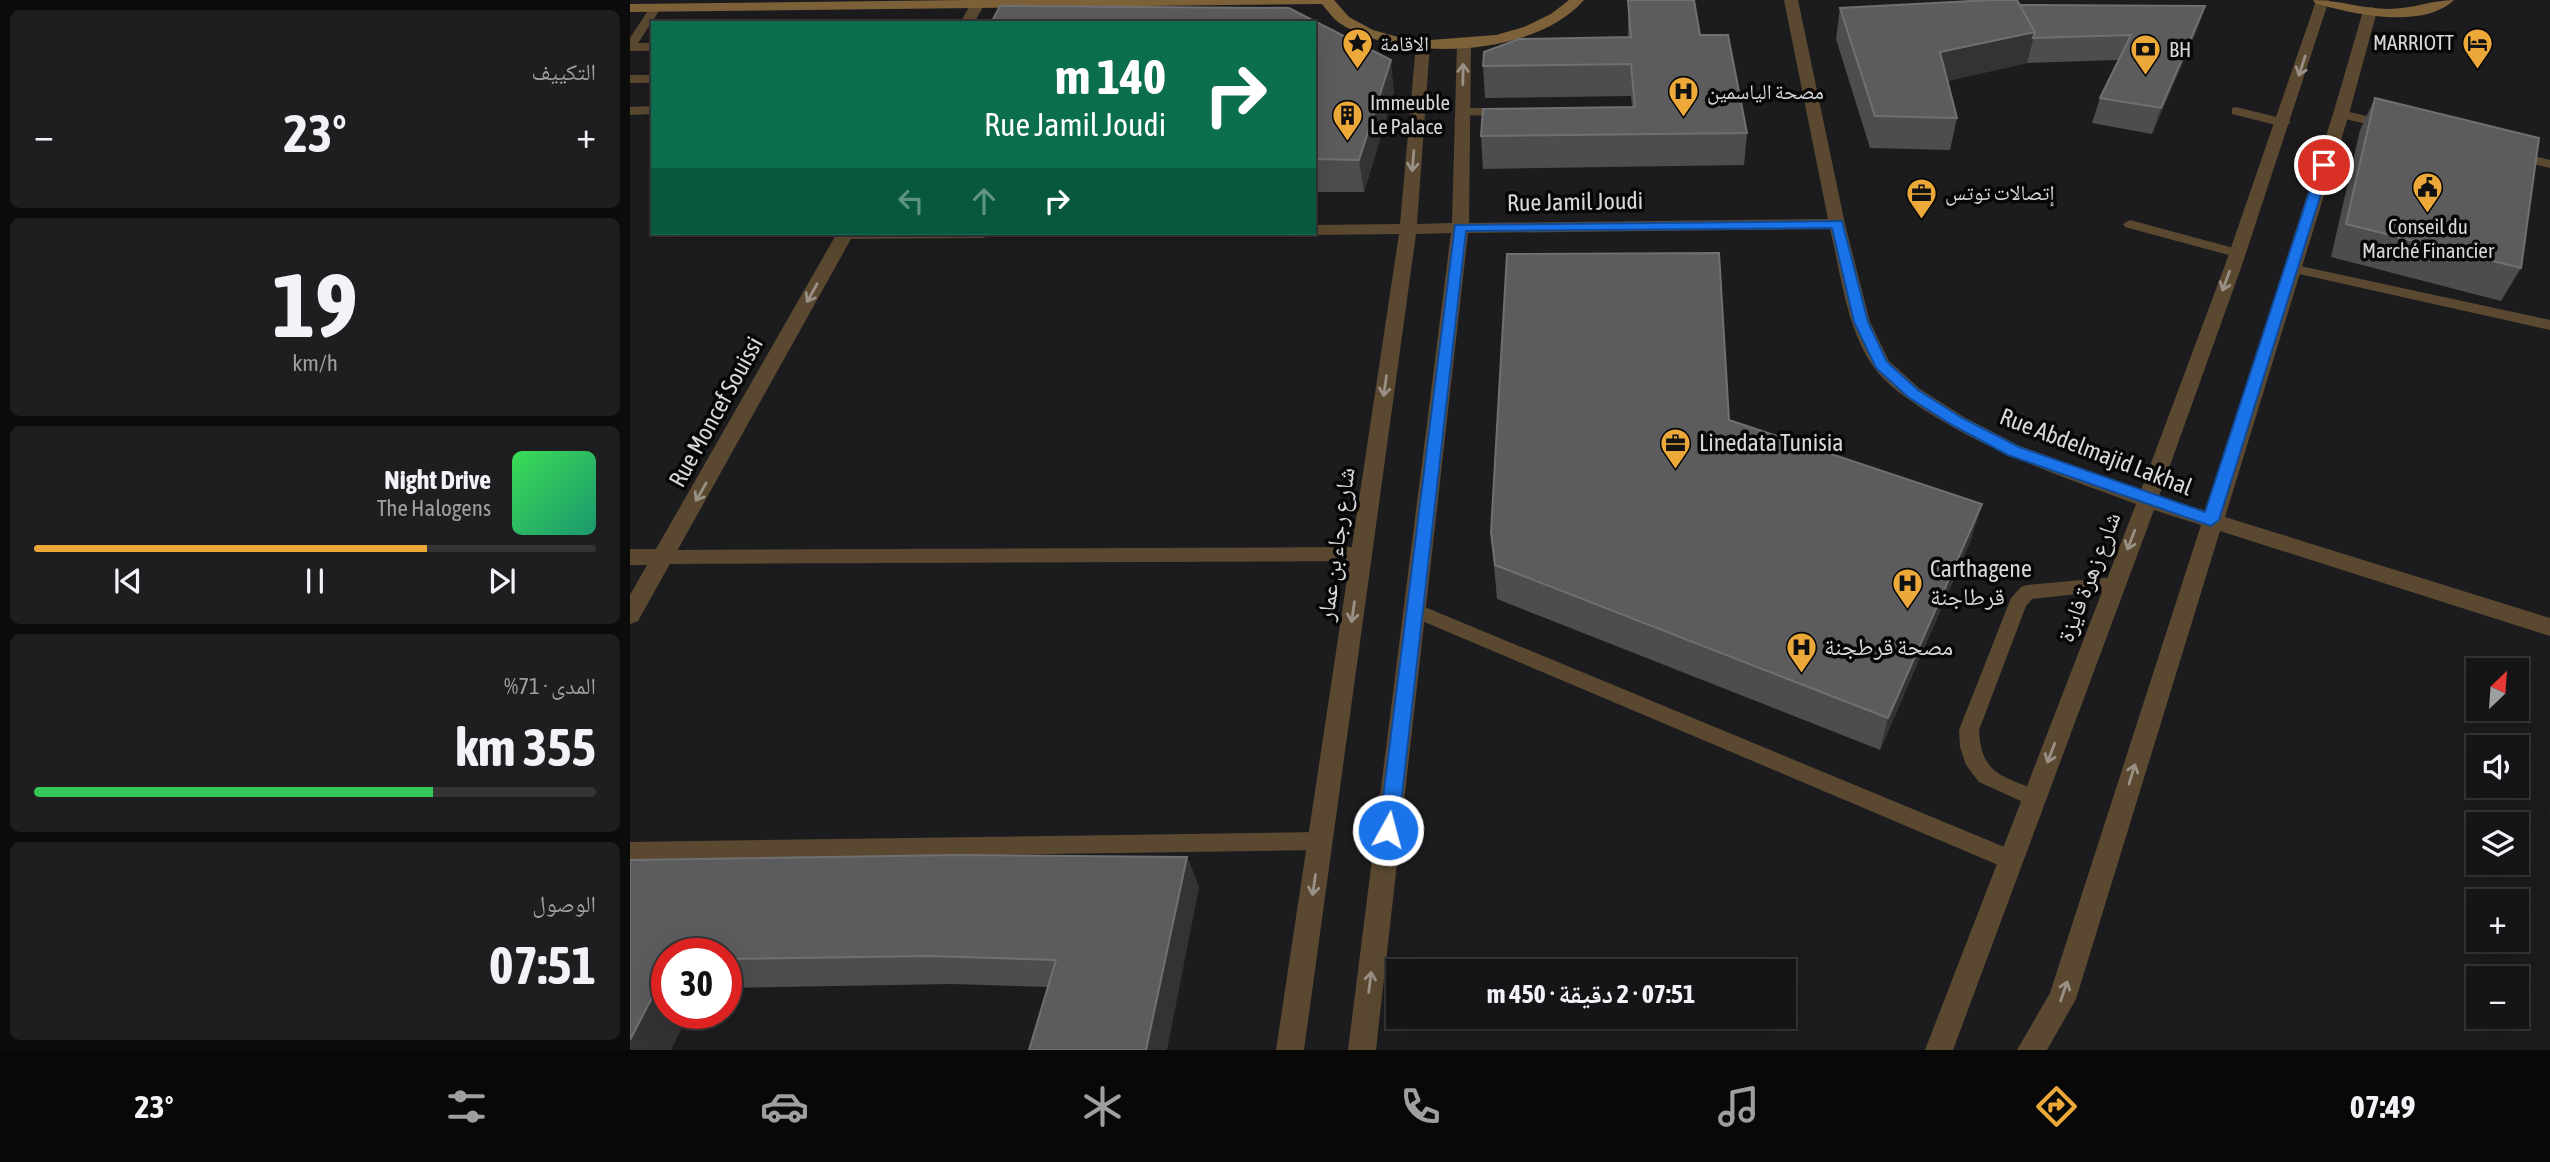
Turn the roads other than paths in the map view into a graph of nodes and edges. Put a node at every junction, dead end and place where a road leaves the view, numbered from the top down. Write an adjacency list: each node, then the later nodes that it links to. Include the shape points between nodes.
1 (1326, 0): 5 (street); 11 (street, via 1345,20 1378,36)
2 (1577, 0): 12 (street, via 1539,27)
3 (1791, 0): 27 (street, Rue Abdelmajid Lakhal)
4 (2447, 0): 9 (street, via 2427,9)
5 (979, 1): 8 (street); 10 (street)
6 (2322, 1): 9 (street); 23 (street, شارع زهرة فايزة, one-way to 23)
7 (630, 8): 8 (street)
8 (655, 8): 13 (lane)
9 (2370, 11): 22 (street)
10 (968, 21)
11 (1423, 44): 12 (street); 31 (street, شارع رجاء بن عمار, one-way to 31)
12 (1464, 44): 21 (street, one-way to 12)
13 (630, 47): 14 (lane)
14 (651, 47)
15 (630, 79): 16 (lane)
16 (651, 79)
17 (651, 110): 18 (lane)
18 (630, 111)
19 (1516, 111): 21 (lane)
20 (2236, 111): 23 (lane)
21 (1462, 113): 29 (street)
22 (2341, 114): 24 (lane); 34 (street)
23 (2284, 123): 33 (street, شارع زهرة فايزة)
24 (2406, 130)
25 (2498, 152): 26 (lane)
26 (2550, 164)
27 (1837, 224): 29 (street, Rue Jamil Joudi); 36 (street, Rue Abdelmajid Lakhal, via 1861,322 1881,364 1913,394 2013,451)
28 (2130, 224): 33 (lane)
29 (1460, 228): 31 (street, Rue Jamil Joudi); 42 (street)
30 (1316, 230): 31 (street, Rue Jamil Joudi)
31 (1408, 230): 38 (street, شارع رجاء بن عمار, one-way to 38)
32 (845, 235): 40 (street, Rue Moncef Souissi, one-way to 40)
33 (2236, 253): 36 (street, شارع زهرة فايزة, one-way to 36)
34 (2291, 268): 35 (lane); 37 (street)
35 (2550, 325)
36 (2147, 500): 37 (street, Rue Abdelmajid Lakhal); 41 (street, شارع زهرة فايزة, one-way to 41)
37 (2211, 520): 44 (street, Rue Abdelmajid Lakhal); 52 (street, one-way to 37, via 2062,999)
38 (1361, 554): 40 (lane); 46 (street, شارع رجاء بن عمار, one-way to 46)
39 (630, 557): 40 (street)
40 (663, 557): 43 (street, Rue Moncef Souissi)
41 (2115, 584): 45 (street, شارع زهرة فايزة, one-way to 45); 45 (lane, via 2027,592 2018,603 1969,730 1968,751 1978,772)
42 (1415, 610): 48 (lane); 50 (street, one-way to 42)
43 (630, 615)
44 (2550, 627)
45 (2034, 798): 48 (street, شارع زهرة فايزة)
46 (1320, 841): 47 (lane); 49 (street, شارع رجاء بن عمار, one-way to 49)
47 (630, 850)
48 (2011, 860): 51 (street, شارع زهرة فايزة)
49 (1290, 1050)
50 (1362, 1050)
51 (1939, 1050)
52 (2031, 1050)

